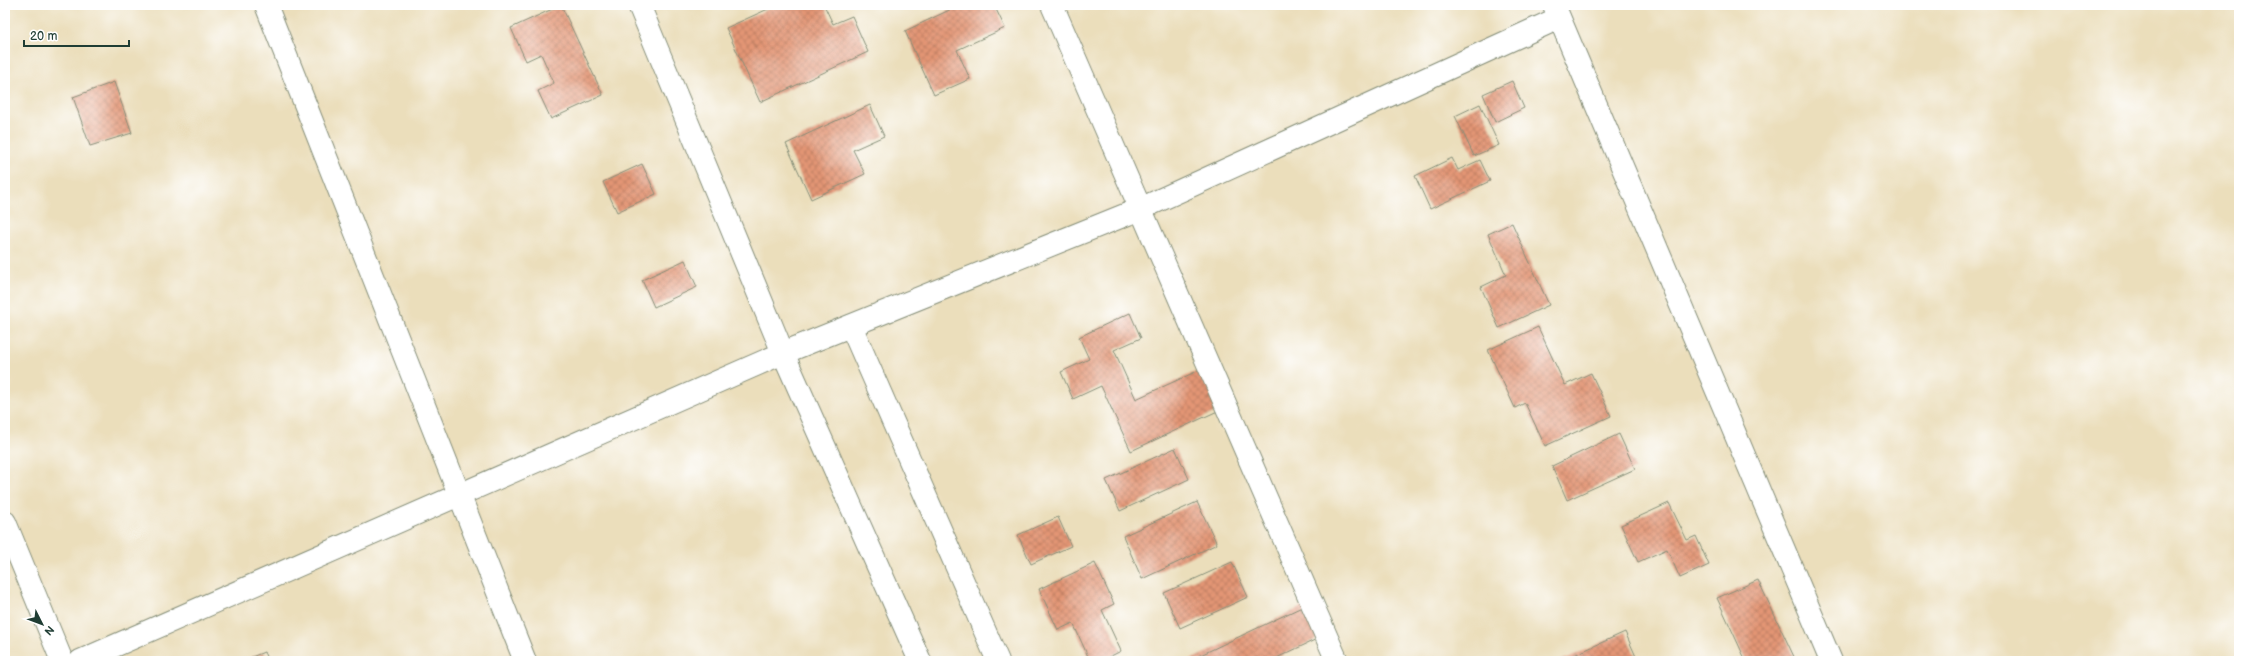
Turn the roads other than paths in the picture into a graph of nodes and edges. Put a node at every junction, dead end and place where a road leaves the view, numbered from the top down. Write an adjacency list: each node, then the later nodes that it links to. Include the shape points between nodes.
1 (266, 5): 8 (street)
2 (639, 5): 7 (street)
3 (1052, 5): 5 (street)
4 (1556, 11): 5 (street); 16 (street)
5 (1140, 209): 6 (street); 15 (street)
6 (851, 326): 7 (street); 14 (street)
7 (783, 353): 8 (street); 13 (street)
8 (460, 494): 11 (street); 12 (street)
9 (5, 522): 10 (street)
10 (62, 661)
11 (80, 661)
12 (525, 661)
13 (920, 661)
14 (998, 661)
15 (1337, 661)
16 (1831, 661)

